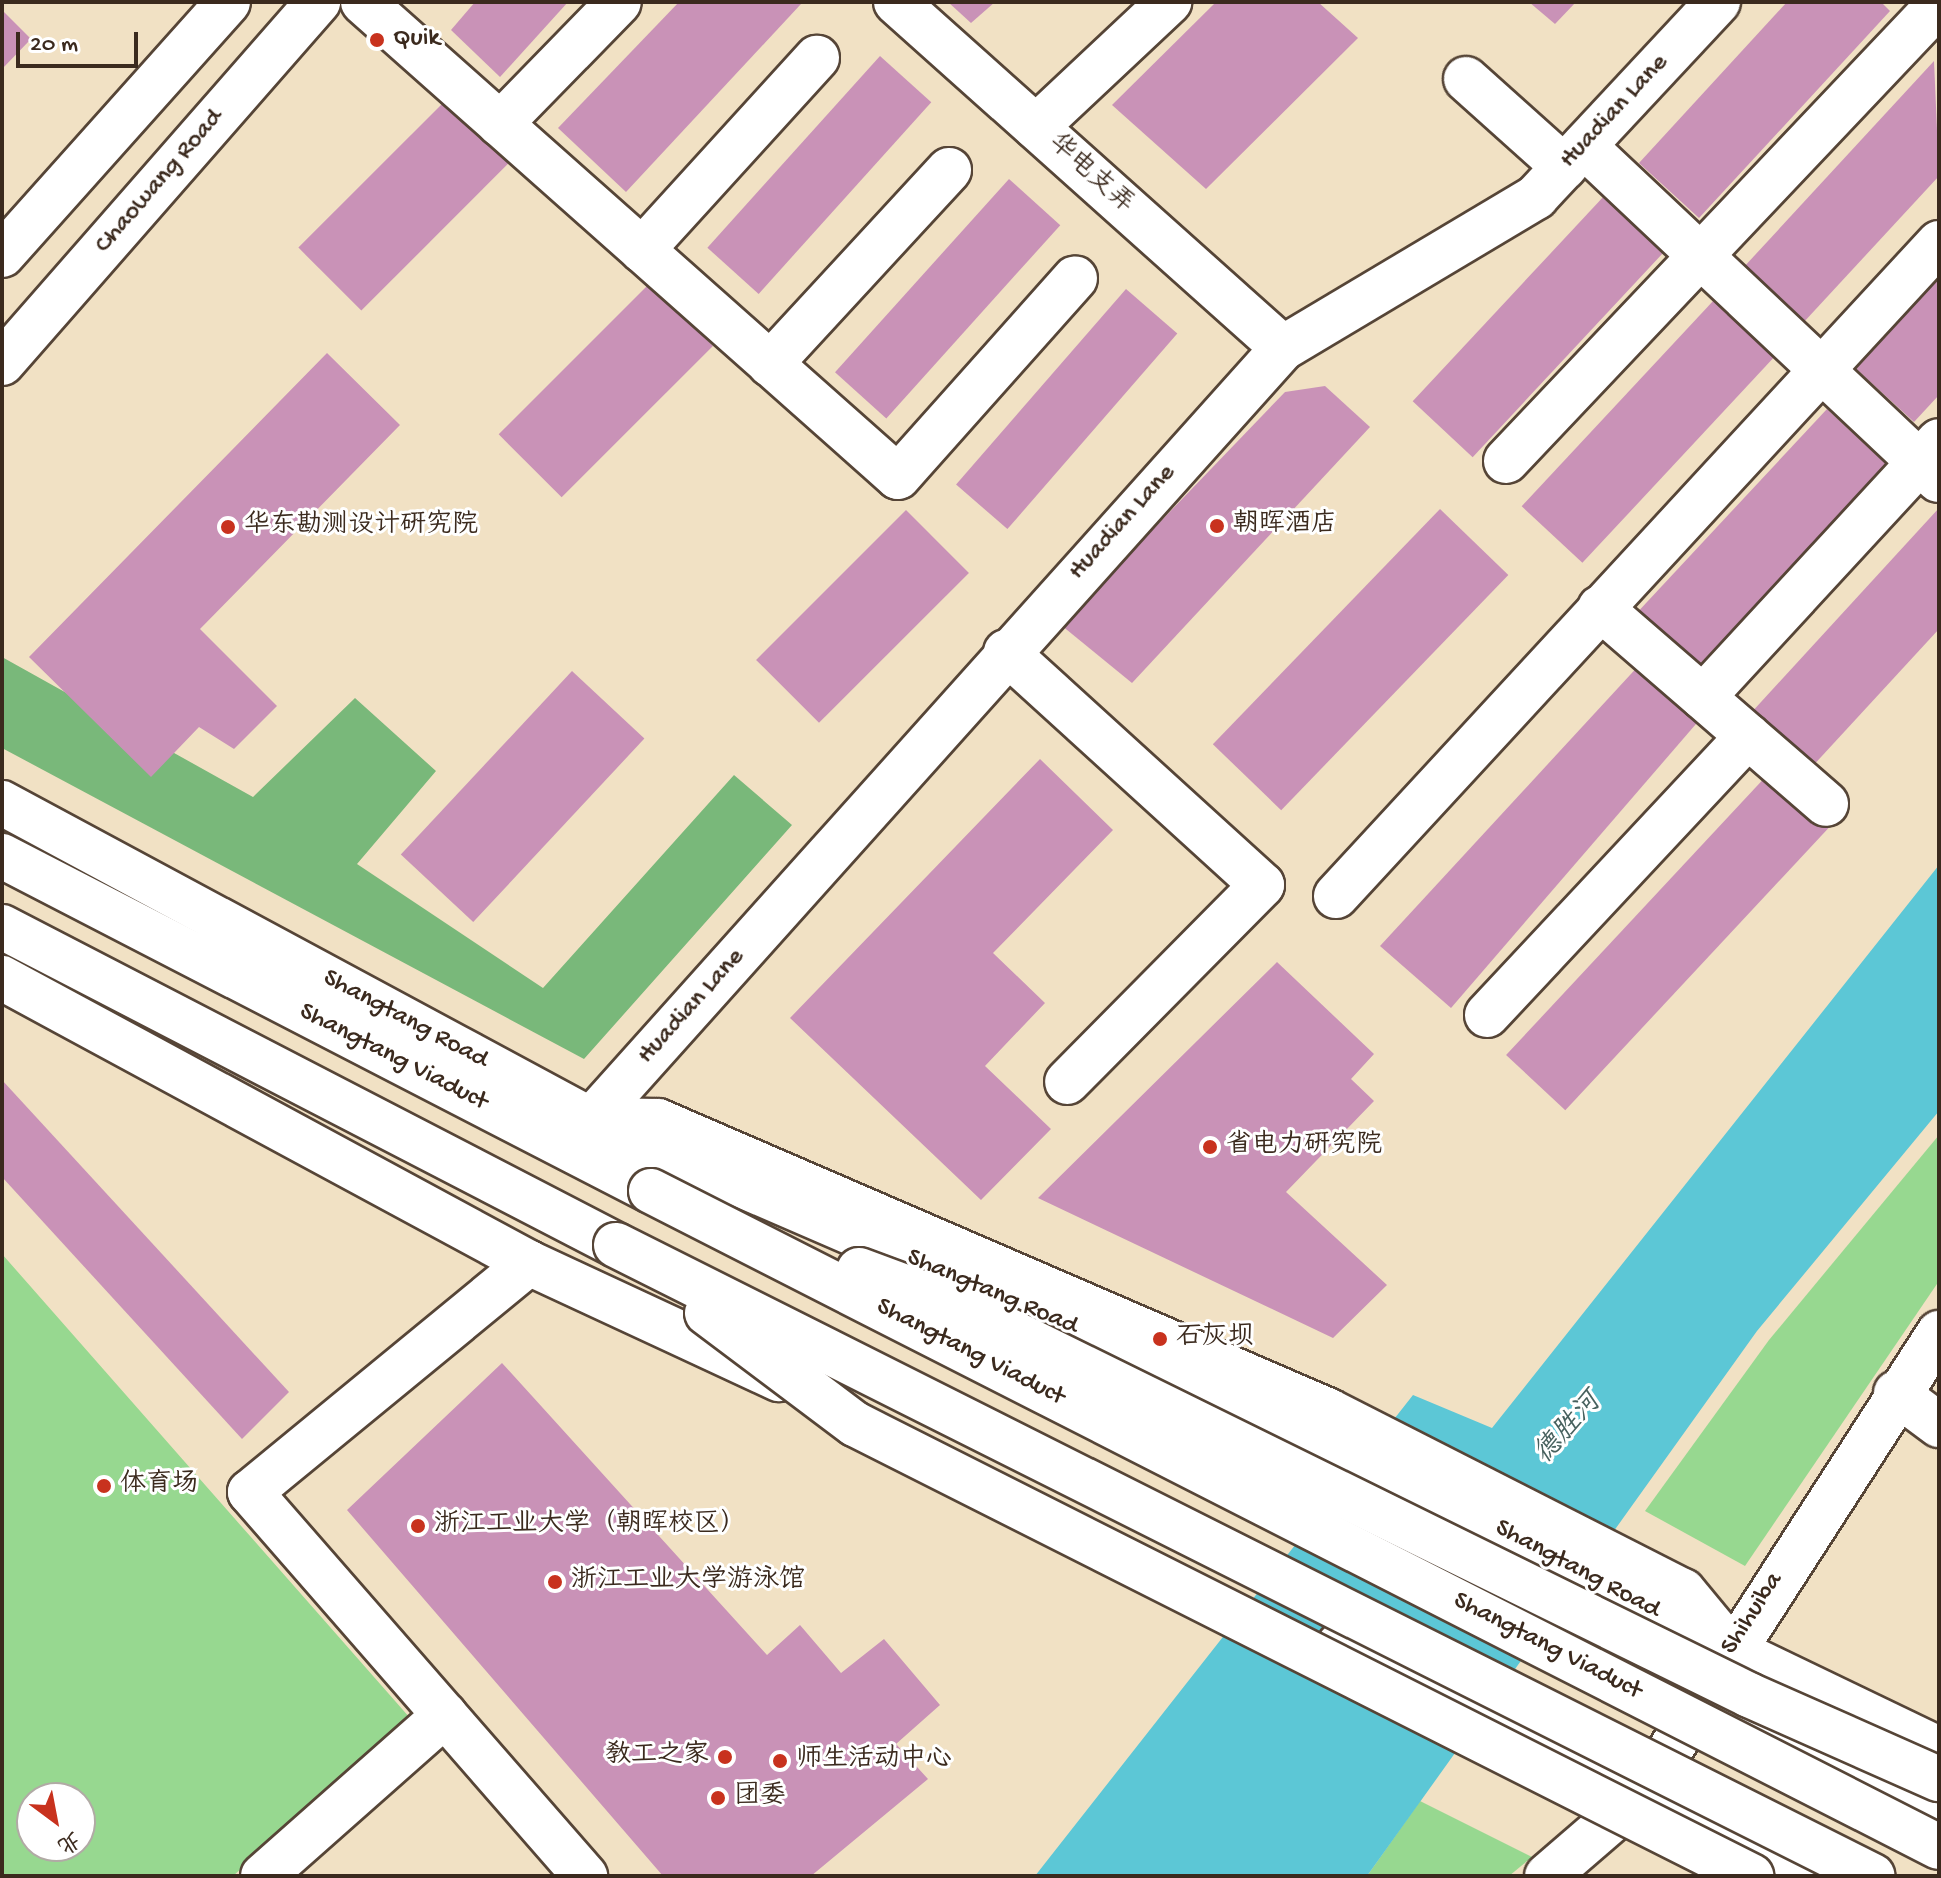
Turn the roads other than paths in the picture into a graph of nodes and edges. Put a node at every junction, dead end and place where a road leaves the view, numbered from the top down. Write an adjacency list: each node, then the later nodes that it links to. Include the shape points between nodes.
1 (228, 2): 18 (main road)
2 (318, 2): 21 (main road, Chaowang Road)
3 (363, 2): 11 (main road)
4 (619, 2): 11 (main road)
5 (896, 2): 12 (main road, 华电支弄)
6 (1169, 2): 12 (main road)
7 (1718, 2): 13 (main road, Huadian Lane)
8 (1930, 11): 17 (main road)
9 (817, 58): 16 (main road)
10 (1466, 79): 13 (main road)
11 (500, 124): 16 (main road)
12 (1036, 127): 20 (main road, 华电支弄)
13 (1574, 156): 17 (main road); 20 (main road, Huadian Lane, via 1536,197)
14 (949, 170): 22 (main road)
15 (1939, 243): 23 (main road)
16 (642, 250): 22 (main road)
17 (1698, 253): 23 (main road); 24 (main road)
18 (2, 255)
19 (1075, 278): 22 (main road, via 898,477)
20 (1283, 348): 27 (main road, Huadian Lane)
21 (2, 363)
22 (770, 364)
23 (1820, 369): 25 (main road); 26 (main road)
24 (1506, 461)
25 (1932, 461): 28 (main road)
26 (1600, 608): 28 (main road); 33 (main road)
27 (1006, 652): 37 (main road, via 1262,885); 38 (main road, Huadian Lane)
28 (1703, 697): 29 (main road)
29 (1748, 736): 31 (main road); 36 (main road)
30 (2, 803): 38 (main road, Shangtang Road)
31 (1826, 804)
32 (2, 856): 39 (main road, Shangtang Viaduct)
33 (1336, 896)
34 (2, 927): 40 (main road)
35 (2, 978): 41 (main road)
36 (1487, 1015)
37 (1067, 1082)
38 (591, 1120): 45 (main road, Shangtang Road, via 1328,1425)
39 (651, 1191): 50 (main road, bridge, via 967,1310 1749,1695); 53 (main road, Shangtang Viaduct, bridge)
40 (616, 1245): 57 (main road, bridge, via 855,1424); 59 (main road, bridge)
41 (529, 1263): 48 (main road, via 250,1492); 51 (main road, via 1217,1583)
42 (1939, 1333): 43 (main road, Shihuiba)
43 (1896, 1393): 44 (main road); 46 (main road, Shihuiba)
44 (1939, 1425)
45 (1681, 1607): 46 (main road); 47 (main road, Shangtang Road)
46 (1731, 1649): 47 (main road, Shihuiba); 49 (main road)
47 (1700, 1697): 51 (main road, Shihuiba); 52 (main road)
48 (445, 1715): 54 (main road); 55 (main road)
49 (1939, 1749)
50 (1939, 1779)
51 (1641, 1795): 56 (main road, Shihuiba); 58 (main road)
52 (1939, 1814)
53 (1939, 1847)
54 (263, 1876)
55 (585, 1876)
56 (1547, 1876)
57 (1751, 1876)
58 (1812, 1876)
59 (1873, 1876)

